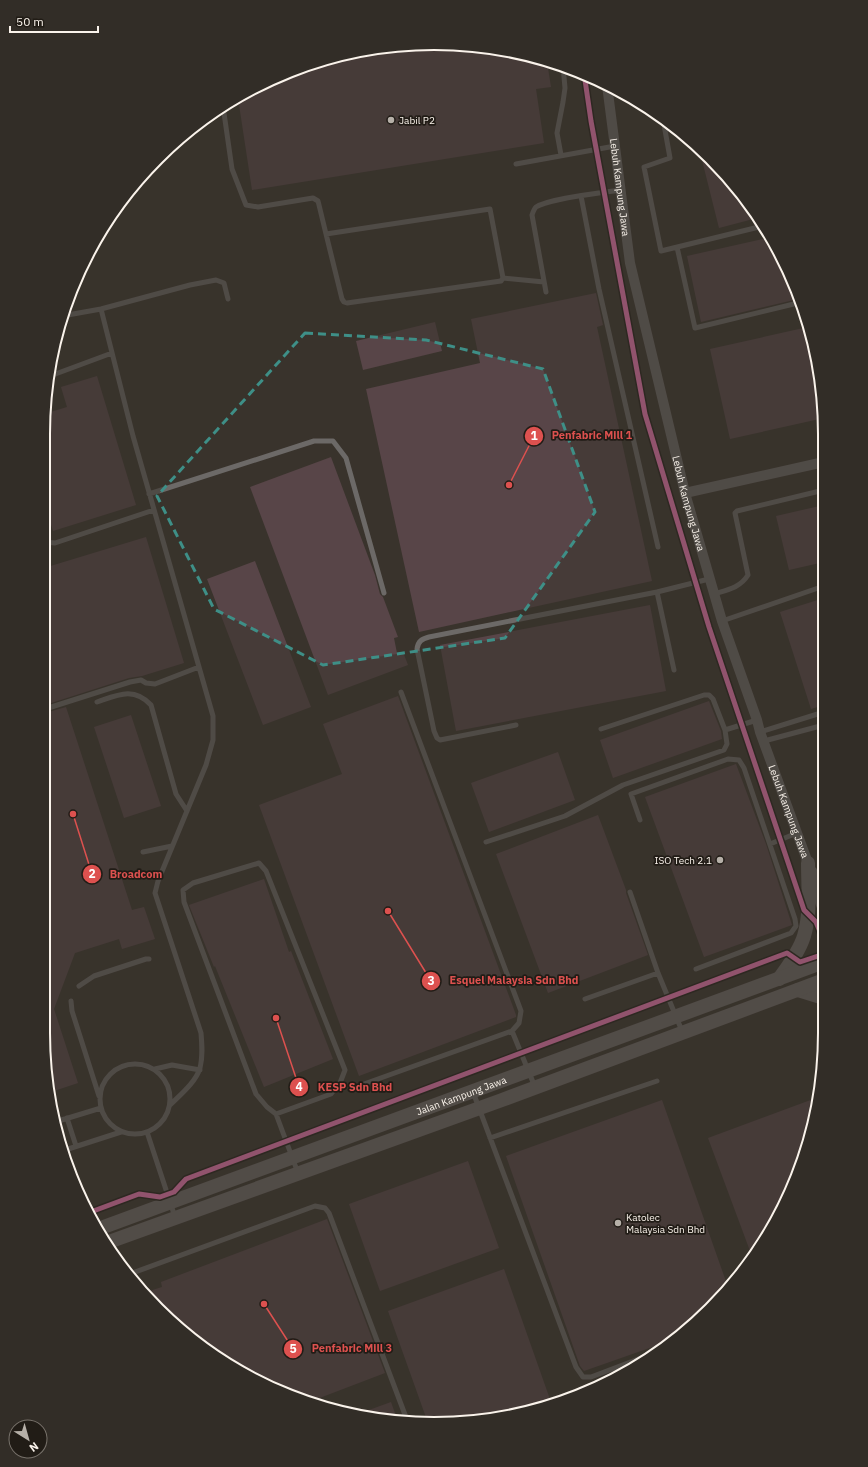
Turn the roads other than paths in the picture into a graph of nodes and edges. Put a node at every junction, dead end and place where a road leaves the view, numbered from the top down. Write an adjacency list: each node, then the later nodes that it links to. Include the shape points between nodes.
1 (564, 72): 6 (lane, via 565,88 557,133)
2 (608, 92): 5 (street, Lebuh Kampung Jawa)
3 (224, 113): 11 (lane, via 232,169 246,205 258,207 313,198 320,205)
4 (664, 127): 12 (lane, via 670,158 644,167 661,251)
5 (615, 146): 6 (lane); 8 (street, Lebuh Kampung Jawa)
6 (561, 155): 7 (lane)
7 (516, 164)
8 (620, 190): 9 (lane); 24 (street, Lebuh Kampung Jawa, via 630,263)
9 (581, 196): 14 (lane, via 544,204 536,208 532,215); 28 (lane, via 599,289)
10 (757, 227): 12 (lane)
11 (326, 234): 13 (lane, via 342,299 347,303 501,281); 13 (lane, via 490,209)
12 (677, 247): 17 (lane, via 695,328)
13 (503, 278): 14 (lane)
14 (544, 282): 15 (lane)
15 (546, 292)
16 (228, 299): 18 (lane, via 224,283 216,280)
17 (795, 304)
18 (101, 309): 19 (lane); 20 (lane)
19 (69, 315)
20 (112, 353): 21 (lane); 25 (lane)
21 (55, 374)
22 (818, 463): 24 (street)
23 (818, 491): 33 (lane, via 737,511 735,513 748,575 736,587)
24 (685, 493): 29 (street, Lebuh Kampung Jawa)
25 (149, 494): 26 (lane); 32 (lane, via 314,441 333,441 346,458)
26 (154, 510): 27 (lane); 35 (lane)
27 (50, 543)
28 (658, 547)
29 (709, 579): 31 (lane); 33 (street, Lebuh Kampung Jawa)
30 (818, 588): 34 (lane)
31 (658, 592): 36 (lane); 42 (lane, via 429,636 418,644 437,738 440,740)
32 (384, 593)
33 (714, 594): 34 (street, Lebuh Kampung Jawa)
34 (722, 621): 41 (street, Lebuh Kampung Jawa)
35 (199, 667): 39 (lane, via 155,684 141,680 130,682); 48 (lane, via 213,716 213,740)
36 (674, 670)
37 (401, 692): 71 (lane, via 521,1011 519,1023)
38 (97, 702): 48 (lane, via 124,693 138,695 151,705 176,794)
39 (50, 707)
40 (818, 714): 46 (lane)
41 (757, 720): 45 (lane); 46 (street, Lebuh Kampung Jawa)
42 (516, 725)
43 (818, 727): 47 (lane)
44 (601, 729): 45 (lane, via 709,695)
45 (725, 730): 51 (lane, via 727,744 724,750 623,785 565,816)
46 (760, 732): 47 (street, Lebuh Kampung Jawa)
47 (764, 741): 50 (street, Lebuh Kampung Jawa)
48 (187, 811): 53 (lane)
49 (640, 820): 52 (lane, via 632,794 728,759 739,760)
50 (797, 834): 52 (lane); 55 (street, Lebuh Kampung Jawa)
51 (486, 842)
52 (770, 844): 61 (lane, via 796,926 791,932)
53 (172, 846): 54 (lane); 74 (lane, via 155,893 201,1033)
54 (143, 852)
55 (808, 863): 56 (street); 57 (street, Lebuh Kampung Jawa); 63 (street, via 809,915 804,938)
56 (818, 875)
57 (818, 891)
58 (630, 892): 62 (lane)
59 (149, 959): 65 (lane, via 94,976)
60 (818, 964): 63 (street, Jalan Kampung Jawa)
61 (696, 969)
62 (658, 973): 68 (lane); 70 (lane)
63 (779, 978): 70 (street, Jalan Kampung Jawa)
64 (818, 982): 66 (street, Jalan Kampung Jawa)
65 (79, 986)
66 (798, 990): 67 (street); 72 (street, Jalan Kampung Jawa)
67 (818, 996)
68 (584, 999)
69 (71, 1001): 80 (lane)
70 (675, 1017): 72 (lane); 75 (street, Jalan Kampung Jawa)
71 (512, 1031): 75 (lane); 77 (lane)
72 (683, 1032): 78 (street, Jalan Kampung Jawa)
73 (155, 1070): 74 (lane, via 172,1066); 80 (lane, via 141,1064 124,1065 107,1077); 81 (lane, via 166,1081 170,1092)
74 (200, 1070): 81 (lane)
75 (529, 1071): 78 (lane); 79 (street, Jalan Kampung Jawa)
76 (657, 1080): 89 (lane)
77 (364, 1084)
78 (535, 1088): 83 (street, Jalan Kampung Jawa)
79 (473, 1091): 83 (lane); 92 (street, Jalan Kampung Jawa)
80 (100, 1097): 82 (lane)
81 (170, 1105): 88 (lane, via 162,1122)
82 (100, 1108): 85 (lane); 87 (lane, via 112,1126)
83 (478, 1108): 89 (lane); 93 (street, Jalan Kampung Jawa)
84 (276, 1114): 84 (lane, via 331,1094 340,1083 345,1070 266,871 259,863 193,883 183,890 184,902 256,1094); 92 (lane)
85 (68, 1118): 86 (lane); 90 (lane)
86 (60, 1120)
87 (121, 1132): 88 (lane); 90 (lane)
88 (147, 1132): 94 (lane)
89 (490, 1138): 99 (lane, via 576,1367 583,1377 591,1377)
90 (76, 1146): 91 (lane)
91 (68, 1149)
92 (293, 1157): 93 (lane); 94 (street, Jalan Kampung Jawa)
93 (298, 1174): 95 (street, Jalan Kampung Jawa)
94 (171, 1202): 95 (lane); 96 (street, Jalan Kampung Jawa)
95 (176, 1218): 97 (street, Jalan Kampung Jawa)
96 (103, 1227)
97 (112, 1241)
98 (134, 1273): 100 (lane, via 315,1206 325,1208)
99 (634, 1361)
100 (404, 1416)

